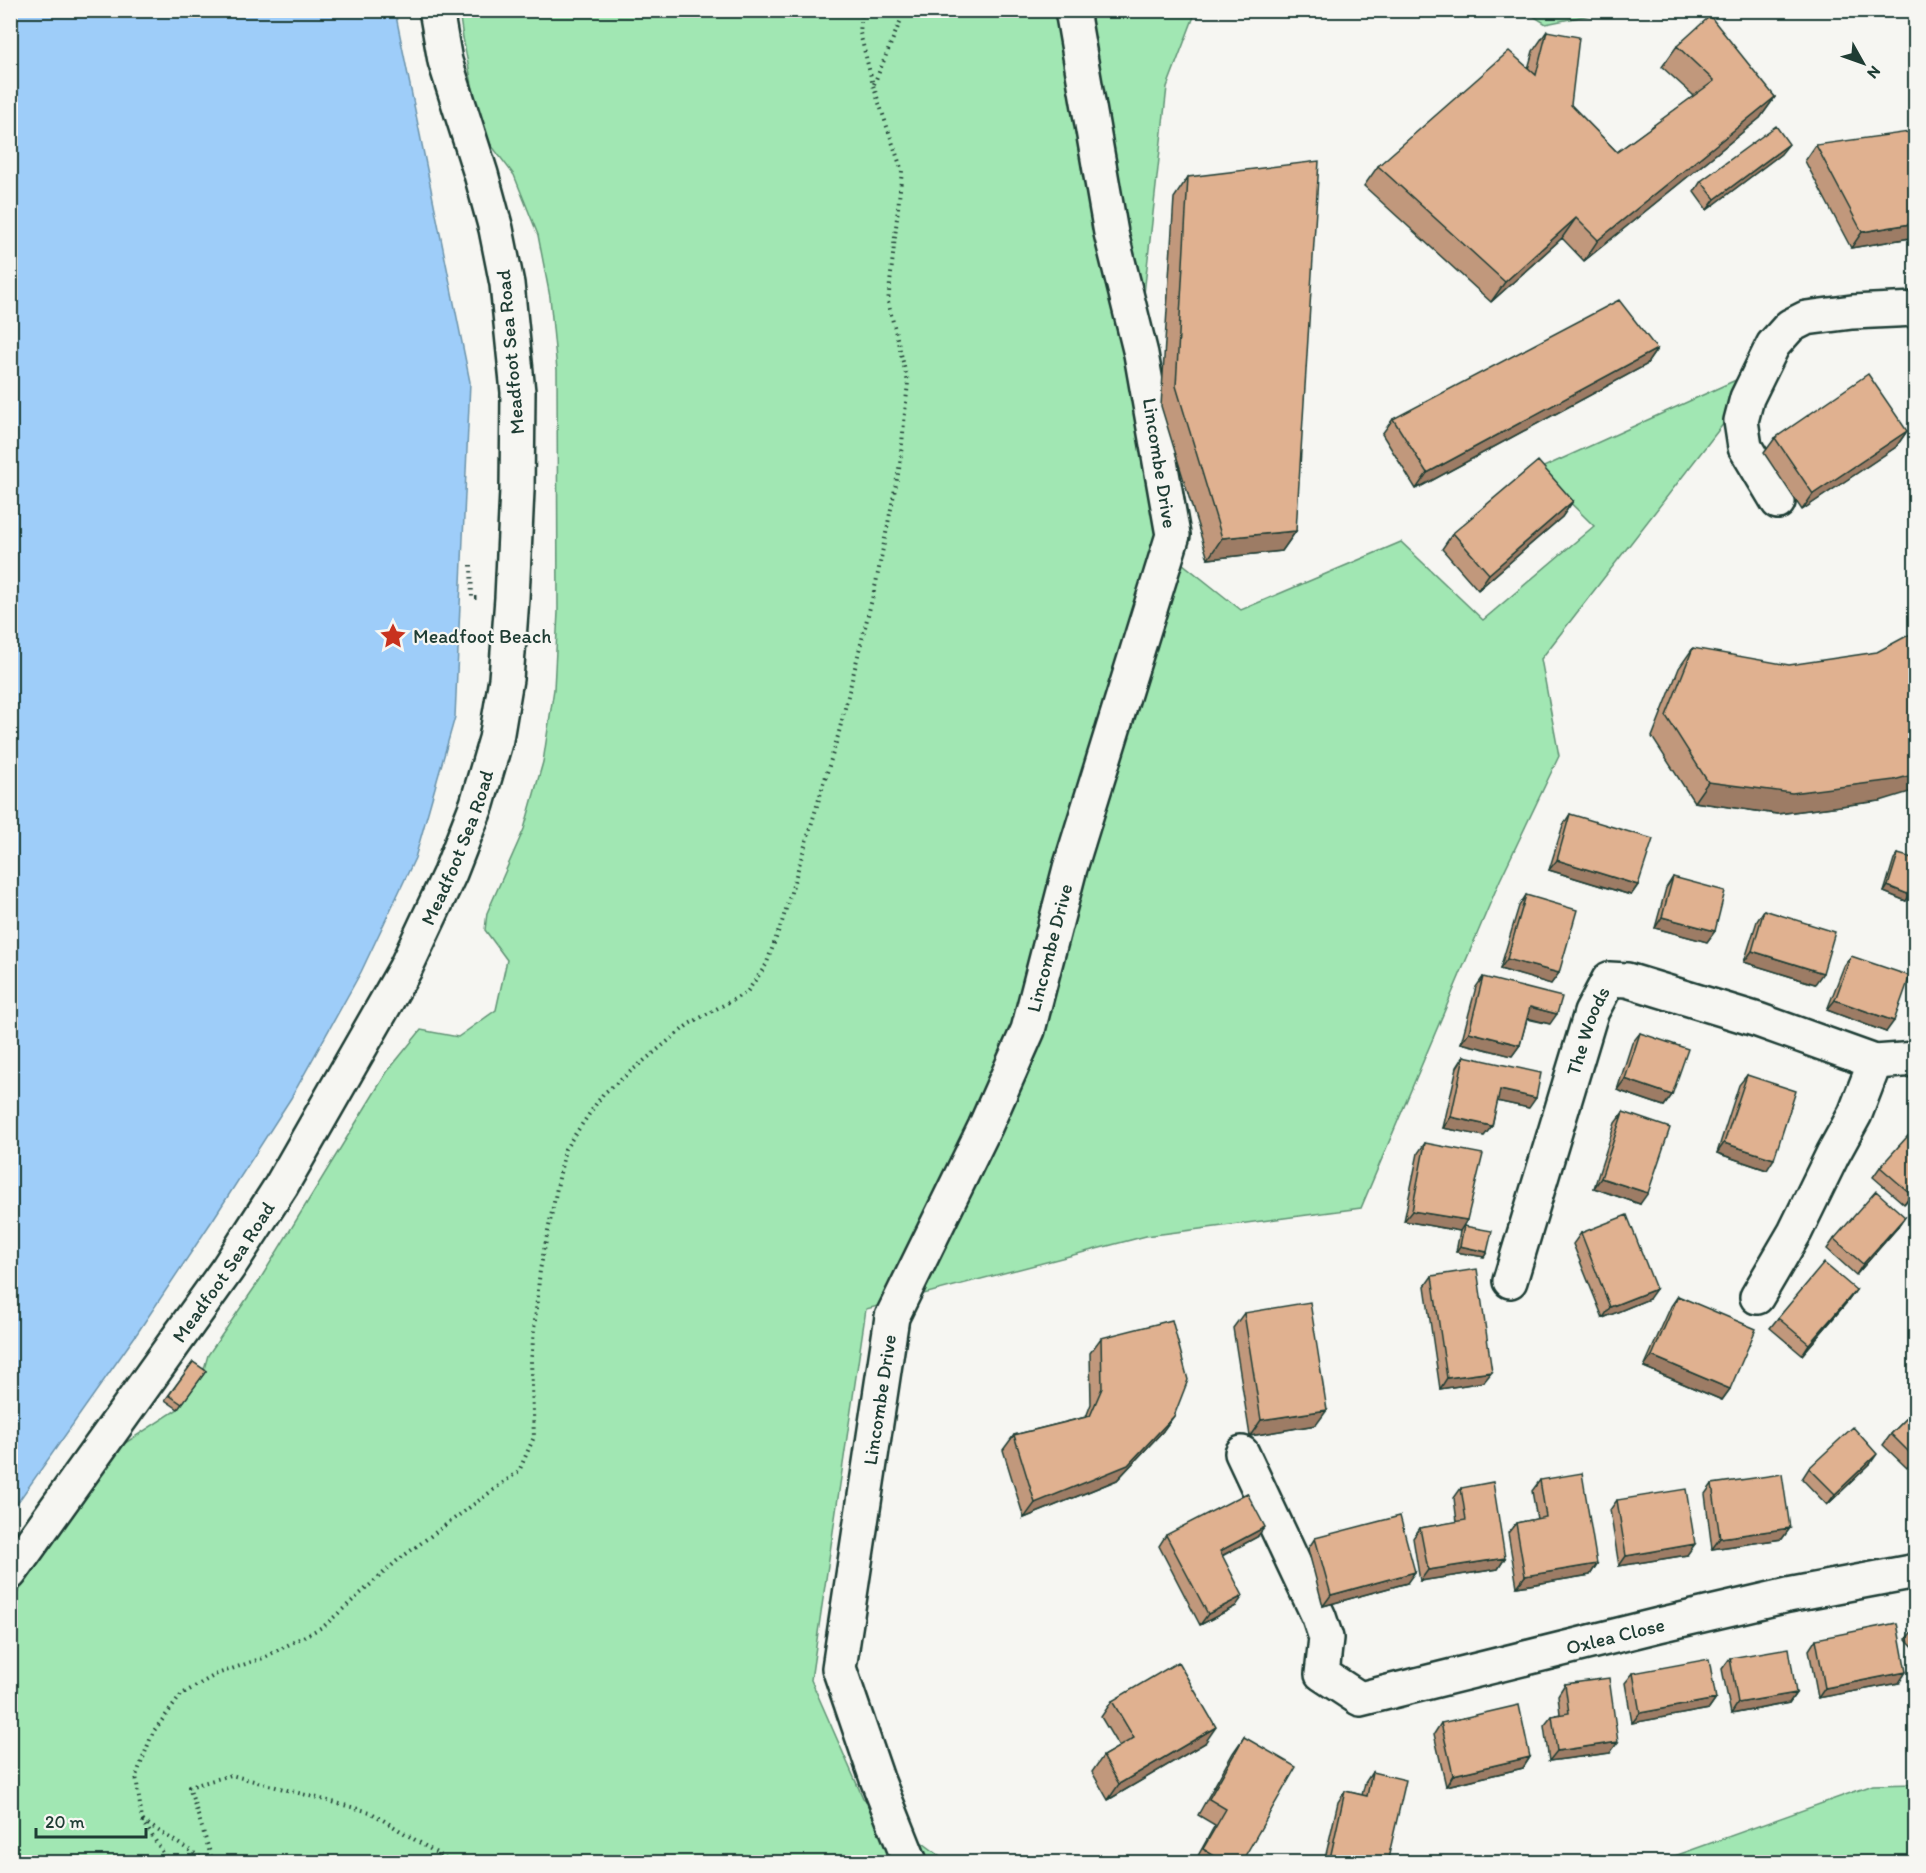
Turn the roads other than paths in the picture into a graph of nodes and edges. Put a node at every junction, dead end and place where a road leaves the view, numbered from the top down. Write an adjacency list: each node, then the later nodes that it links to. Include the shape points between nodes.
1 (436, 10): 11 (street, Meadfoot Sea Road, via 445,61 496,229 507,284 518,392 512,598 506,679 496,739 477,804 450,873 405,969 281,1186 221,1278)
2 (1072, 10): 12 (street, Lincombe Drive, via 1111,233 1141,354 1173,535 1070,868 1028,1030 892,1317 839,1668)
3 (1916, 309): 4 (street, via 1806,318 1790,326 1773,345 1747,398 1741,421 1745,447)
4 (1778, 502)
5 (1916, 1059): 6 (street, The Woods)
6 (1875, 1062): 7 (street, The Woods, via 1748,1017 1627,980 1609,979 1591,1013); 8 (street, via 1855,1114 1796,1232)
7 (1510, 1281)
8 (1757, 1297)
9 (1242, 1453): 10 (street, Oxlea Close, via 1319,1617 1326,1638 1322,1674 1360,1700 1788,1594)
10 (1916, 1570)
11 (10, 1573)
12 (910, 1863)

